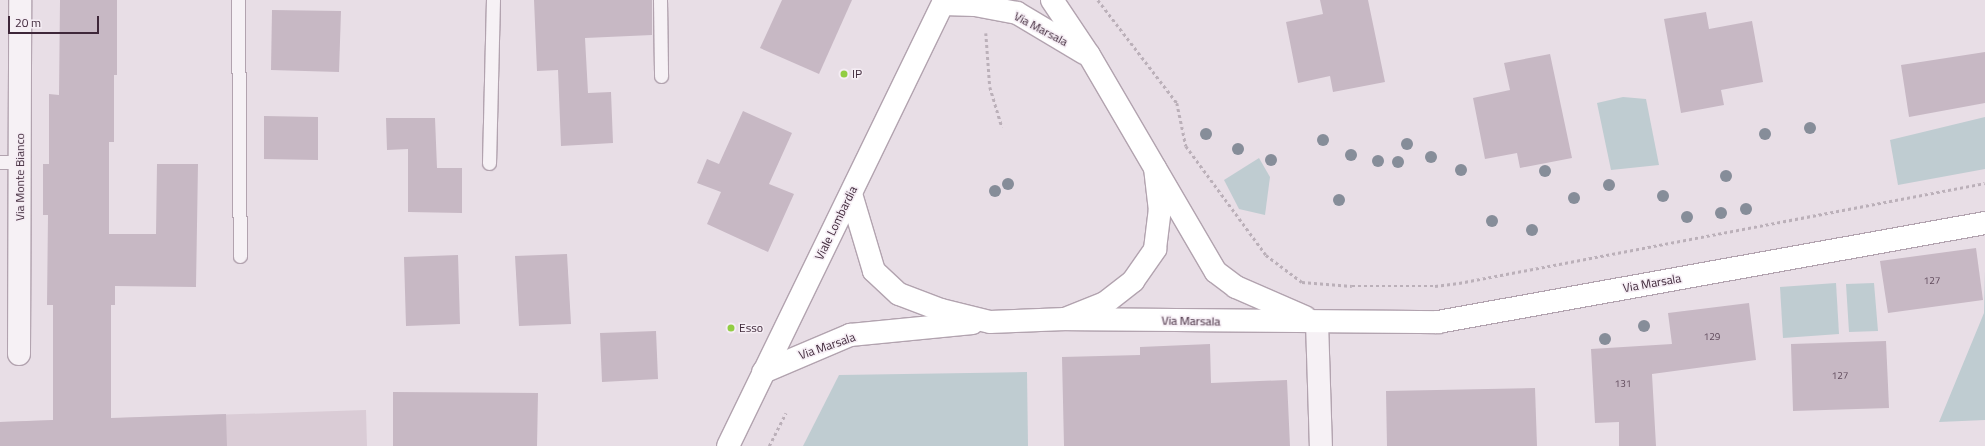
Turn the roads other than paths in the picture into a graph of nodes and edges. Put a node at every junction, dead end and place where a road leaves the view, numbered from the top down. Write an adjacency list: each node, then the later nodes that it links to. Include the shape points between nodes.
1 (20, 0): 9 (street, Via Monte Bianco)
2 (238, 0): 14 (lane)
3 (492, 0): 10 (lane)
4 (660, 0): 8 (lane)
5 (1052, 0): 7 (main road, Via Marsala)
6 (944, 2): 7 (main road, Via Marsala, via 1017,13); 12 (main road, Viale Lombardia)
7 (1089, 55): 11 (main road, Via Marsala)
8 (661, 76)
9 (10, 162): 18 (street, Via Monte Bianco)
10 (489, 163)
11 (1155, 168): 15 (main road, Via Marsala, via 1160,211 1155,249 1133,281 1105,303); 17 (main road, Via Marsala, via 1216,272 1236,287)
12 (850, 194): 16 (main road, Via Marsala, via 874,271 899,294 941,310); 19 (main road, Viale Lombardia)
13 (1985, 223): 17 (main road, Via Marsala, via 1438,322)
14 (240, 256)
15 (1066, 319): 16 (main road, Via Marsala); 17 (main road, Via Marsala)
16 (990, 322): 19 (main road, Via Marsala, via 850,336)
17 (1317, 322): 21 (street)
18 (19, 354)
19 (763, 372): 20 (main road, Viale Lombardia)
20 (728, 446)
21 (1321, 446)

